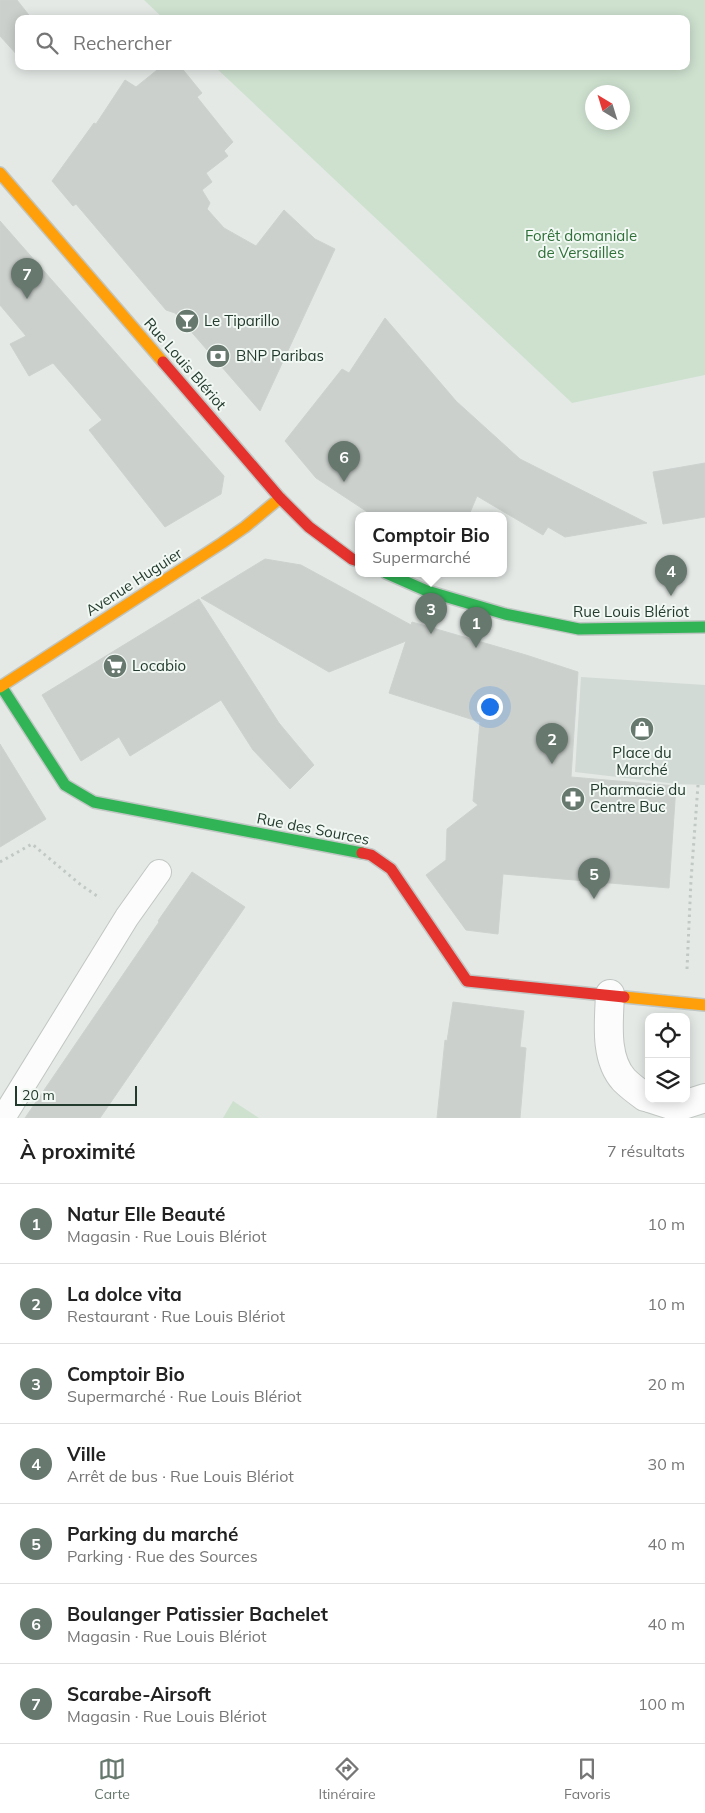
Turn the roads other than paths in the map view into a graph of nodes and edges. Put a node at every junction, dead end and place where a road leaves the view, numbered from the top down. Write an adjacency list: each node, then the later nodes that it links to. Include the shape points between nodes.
1 (0, 173): 2 (street, Rue Louis Blériot)
2 (280, 498): 3 (street, Rue Louis Blériot, via 309,527); 6 (street, Avenue Huguier, via 222,543)
3 (355, 560)
4 (395, 577): 5 (street, Rue Louis Blériot, via 426,591 505,614 579,629)
5 (705, 627)
6 (1, 686): 8 (street, Rue des Sources, via 66,785 94,802 371,855 391,869 467,981)
7 (159, 872): 13 (lane, via 127,917)
8 (610, 994): 9 (street, Rue des Sources); 10 (street, via 611,1057 623,1080)
9 (705, 1005)
10 (645, 1097)
11 (705, 1098): 12 (street)
12 (669, 1108)
13 (3, 1118)

